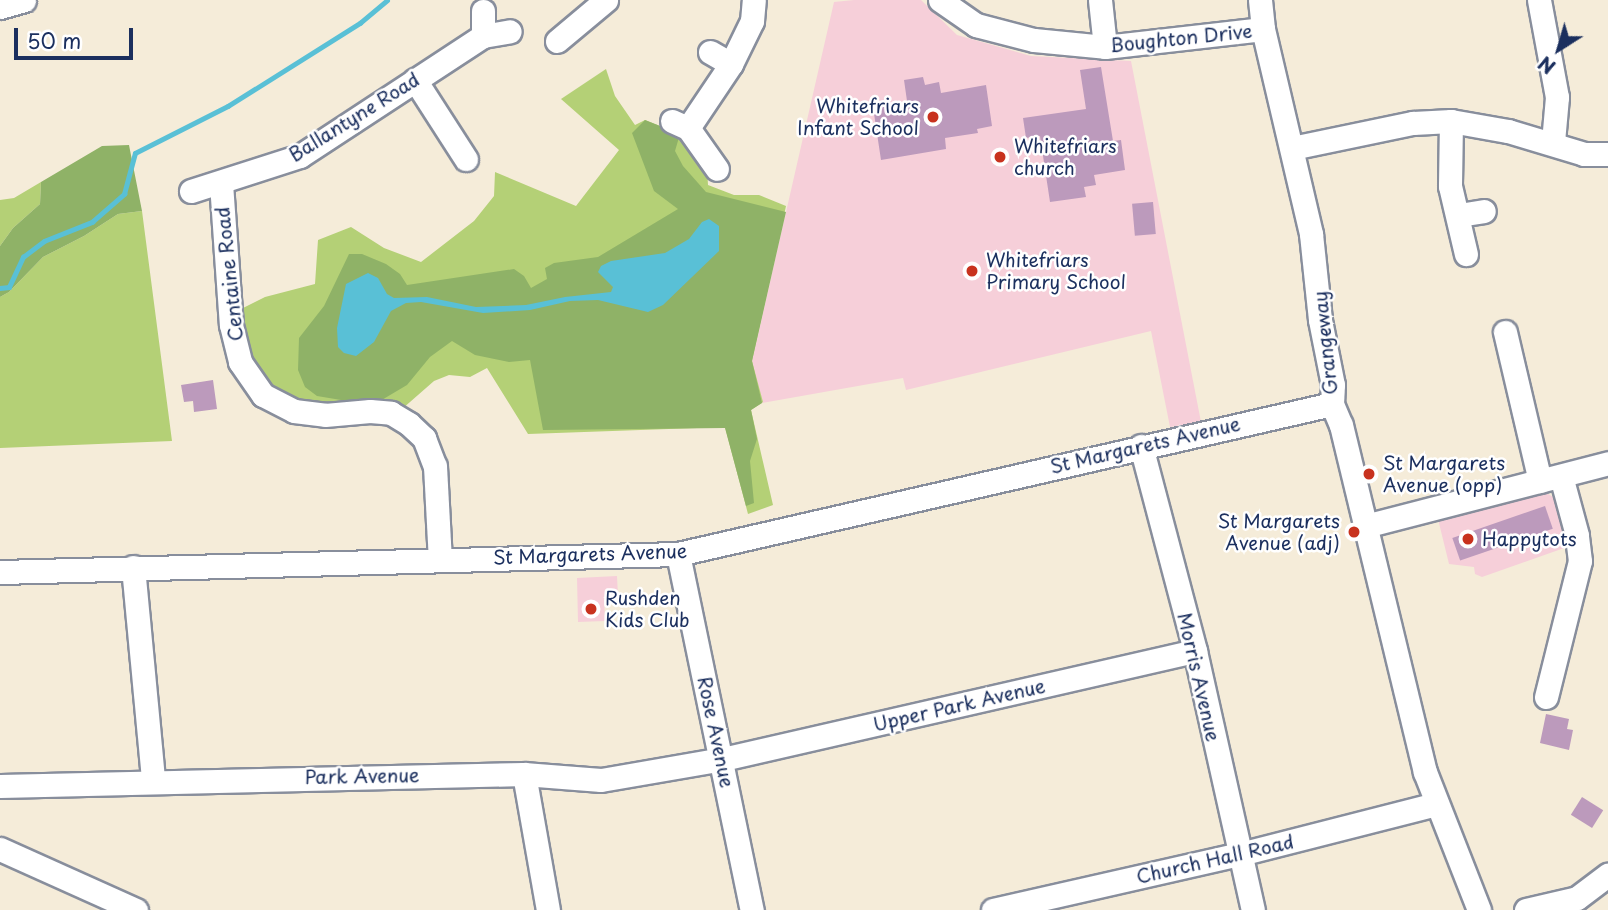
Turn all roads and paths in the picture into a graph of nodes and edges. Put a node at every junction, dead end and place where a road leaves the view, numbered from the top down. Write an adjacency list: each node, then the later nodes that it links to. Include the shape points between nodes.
1 (24, 0): 8 (street)
2 (606, 0): 13 (street)
3 (754, 0): 16 (street, via 752,21)
4 (940, 0): 14 (street, Boughton Drive, via 976,25 1034,40)
5 (1100, 0): 14 (street)
6 (1260, 0): 10 (street, Grangeway)
7 (1539, 0): 19 (street, via 1557,97)
8 (0, 7)
9 (483, 11): 12 (street)
10 (1264, 29): 14 (street, Boughton Drive); 20 (street, Grangeway)
11 (510, 31): 12 (street, Ballantyne Road)
12 (483, 36): 17 (street, Ballantyne Road)
13 (557, 41)
14 (1105, 47)
15 (710, 52): 16 (street)
16 (731, 64): 23 (street, via 680,125)
17 (415, 80): 22 (street); 24 (street, Ballantyne Road, via 300,156)
18 (1451, 121): 19 (street); 20 (street, via 1413,123); 27 (street, via 1450,186)
19 (1553, 142): 21 (street, via 1584,153)
20 (1292, 148): 30 (street, Grangeway, via 1317,265)
21 (1608, 154)
22 (466, 159)
23 (717, 169)
24 (221, 183): 25 (street, Ballantyne Road); 36 (street, Centaine Road, via 231,325 240,362 263,395 294,411 391,413 424,438 435,466)
25 (191, 191)
26 (1484, 211): 27 (street)
27 (1459, 215): 28 (street)
28 (1466, 254)
29 (1504, 332): 33 (street)
30 (1332, 404): 31 (street, St Margarets Avenue); 34 (street, Grangeway)
31 (1141, 446): 35 (street, St Margarets Avenue); 39 (street, Morris Avenue)
32 (1608, 463): 33 (street)
33 (1550, 479): 34 (street); 40 (street, via 1577,535 1580,561)
34 (1365, 526): 45 (street, Grangeway, via 1416,740)
35 (678, 554): 36 (street, St Margarets Avenue); 41 (street, Rose Avenue)
36 (440, 560): 37 (street, St Margarets Avenue)
37 (133, 567): 38 (street, St Margarets Avenue); 43 (street)
38 (0, 572)
39 (1195, 651): 41 (street, Upper Park Avenue); 47 (street, Morris Avenue)
40 (1554, 690)
41 (723, 759): 42 (street, Park Avenue, via 601,780); 51 (street, Rose Avenue)
42 (524, 774): 43 (street, Park Avenue); 50 (street)
43 (153, 780): 44 (street, Park Avenue)
44 (0, 786)
45 (1436, 804): 47 (street, Church Hall Road); 54 (street, Grangeway)
46 (0, 849): 49 (street)
47 (1240, 854): 52 (street, Church Hall Road); 53 (street, Morris Avenue)
48 (1608, 874): 55 (street, via 1577,898)
49 (136, 910)
50 (548, 910)
51 (752, 910)
52 (993, 910)
53 (1253, 910)
54 (1479, 910)
55 (1526, 910)

